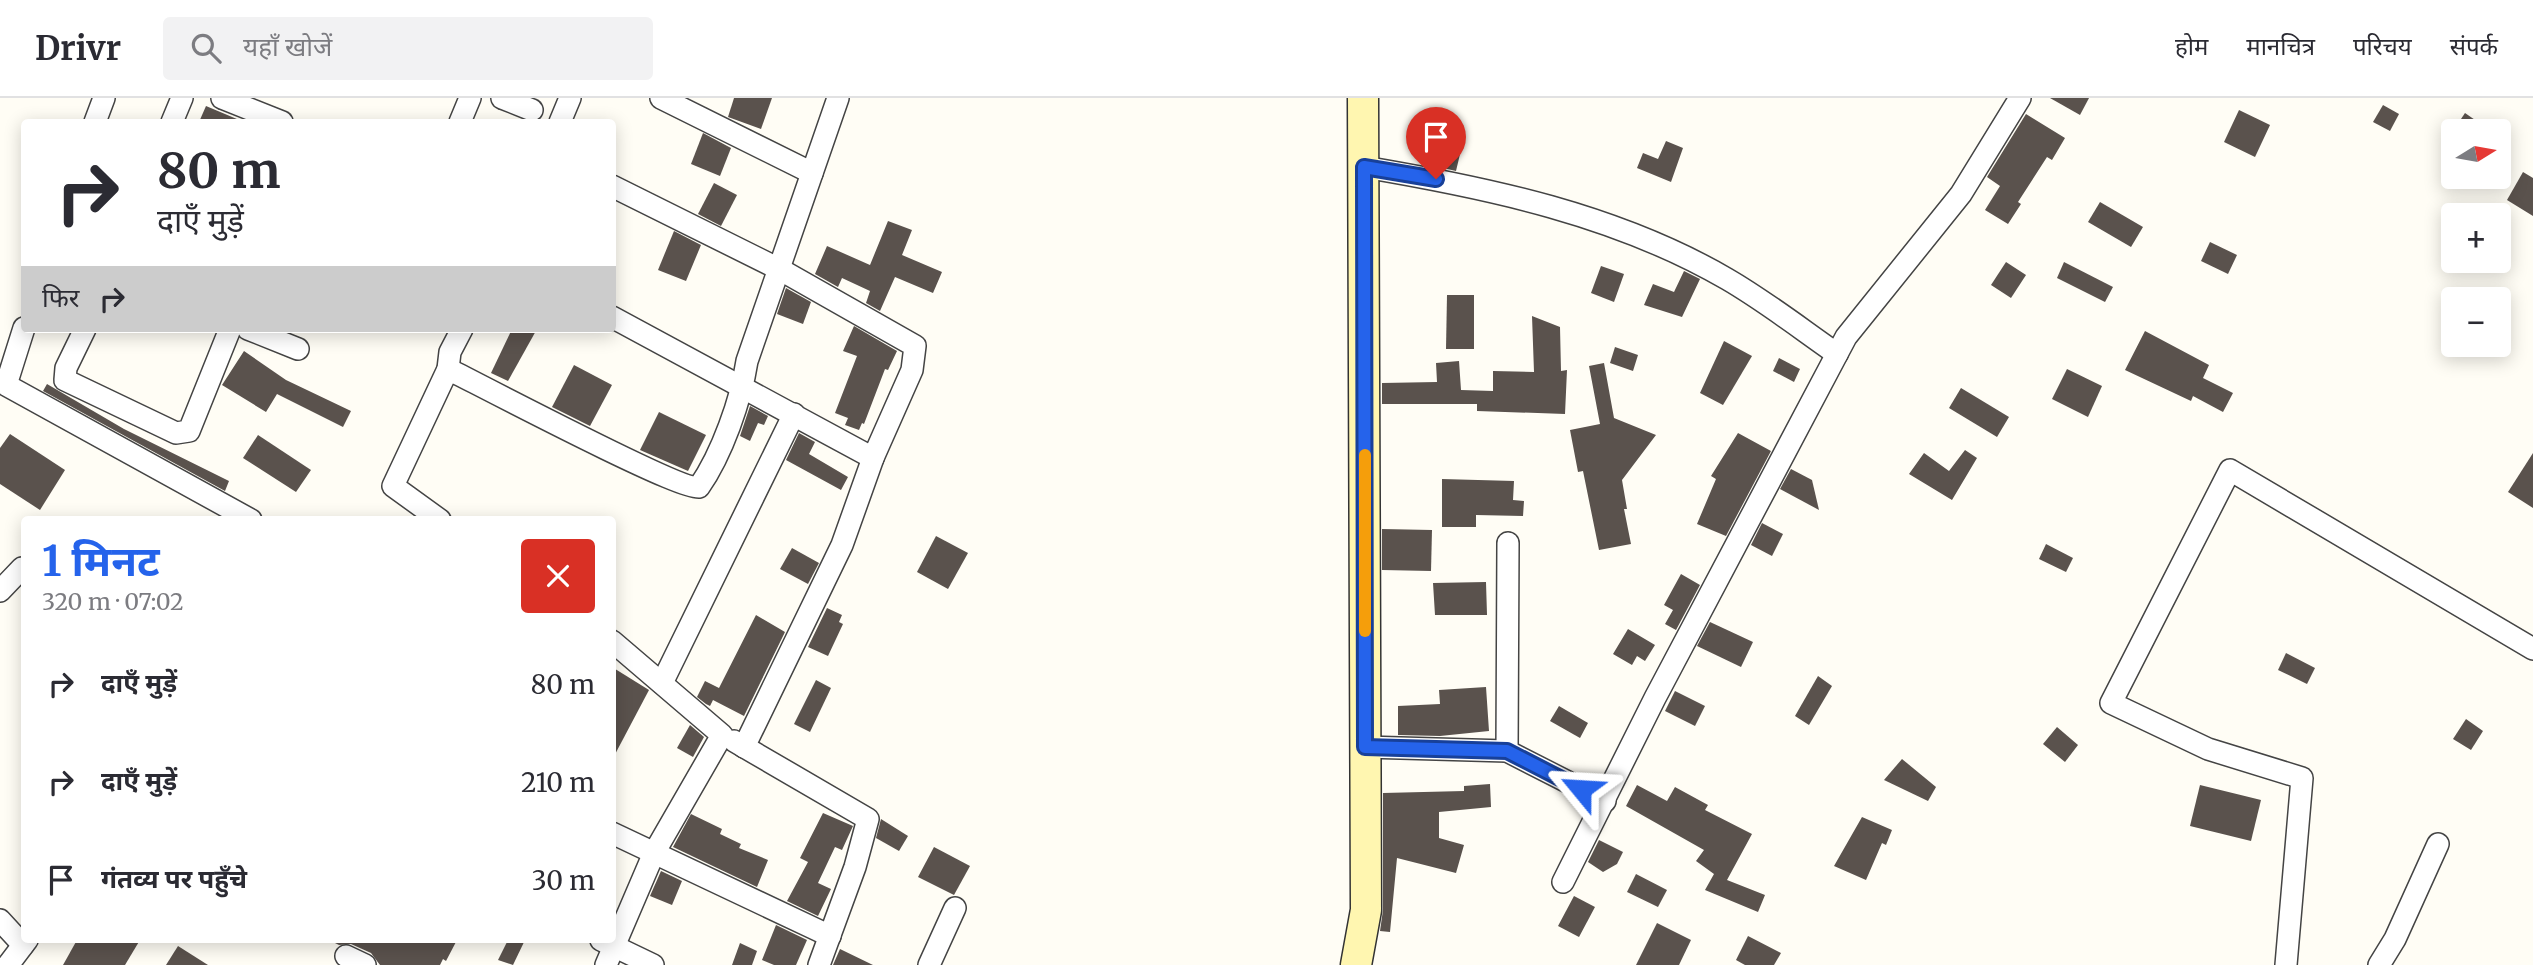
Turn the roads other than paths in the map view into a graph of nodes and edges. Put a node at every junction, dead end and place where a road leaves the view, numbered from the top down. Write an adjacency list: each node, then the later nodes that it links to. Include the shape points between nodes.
1 (104, 98): 12 (street)
2 (182, 98): 13 (street)
3 (222, 98): 14 (street)
4 (470, 98): 15 (street)
5 (502, 98): 11 (street)
6 (570, 98): 16 (street)
7 (661, 98): 18 (street)
8 (838, 98): 18 (street)
9 (1363, 98): 17 (street)
10 (2020, 98): 28 (street, via 1961,194)
11 (532, 110)
12 (96, 119)
13 (173, 119)
14 (274, 119)
15 (461, 119)
16 (561, 119)
17 (1364, 167): 28 (street, via 1460,184 1600,222 1728,279); 43 (street)
18 (812, 173): 20 (street)
19 (616, 188): 20 (street)
20 (781, 270): 30 (street, via 747,361); 32 (street, via 915,346 912,370)
21 (616, 319): 30 (street)
22 (22, 333): 33 (street, via 6,385)
23 (83, 333): 24 (street, via 65,380 176,433 189,430)
24 (228, 333)
25 (258, 333): 27 (street)
26 (460, 333): 29 (street)
27 (298, 349)
28 (1837, 354): 45 (street)
29 (448, 369): 30 (street, via 692,488 699,487 709,472); 34 (street, via 393,486)
30 (743, 387): 31 (street)
31 (794, 414): 32 (street); 40 (street)
32 (873, 458): 42 (street, via 842,545)
33 (244, 516)
34 (434, 516)
35 (1508, 543): 44 (street)
36 (21, 569): 37 (street)
37 (0, 591)
38 (616, 644): 40 (street)
39 (2533, 649): 64 (street, via 2230,470 2112,703 2208,750 2302,778)
40 (662, 683): 41 (street)
41 (722, 735): 42 (street); 48 (street)
42 (744, 747): 53 (street, via 868,819)
43 (1365, 747): 44 (street); 63 (street, via 1366,910)
44 (1507, 751): 45 (street)
45 (1605, 801): 49 (street)
46 (616, 835): 48 (street)
47 (2438, 844): 65 (street)
48 (654, 853): 52 (street); 53 (street)
49 (1563, 882)
50 (955, 908): 62 (street)
51 (0, 920): 54 (street)
52 (616, 931)
53 (830, 936): 61 (street)
54 (21, 938)
55 (24, 943): 58 (street)
56 (607, 950): 60 (street)
57 (346, 956): 59 (street)
58 (8, 965)
59 (365, 965)
60 (653, 965)
61 (819, 965)
62 (929, 965)
63 (1356, 965)
64 (2286, 965)
65 (2379, 965)

